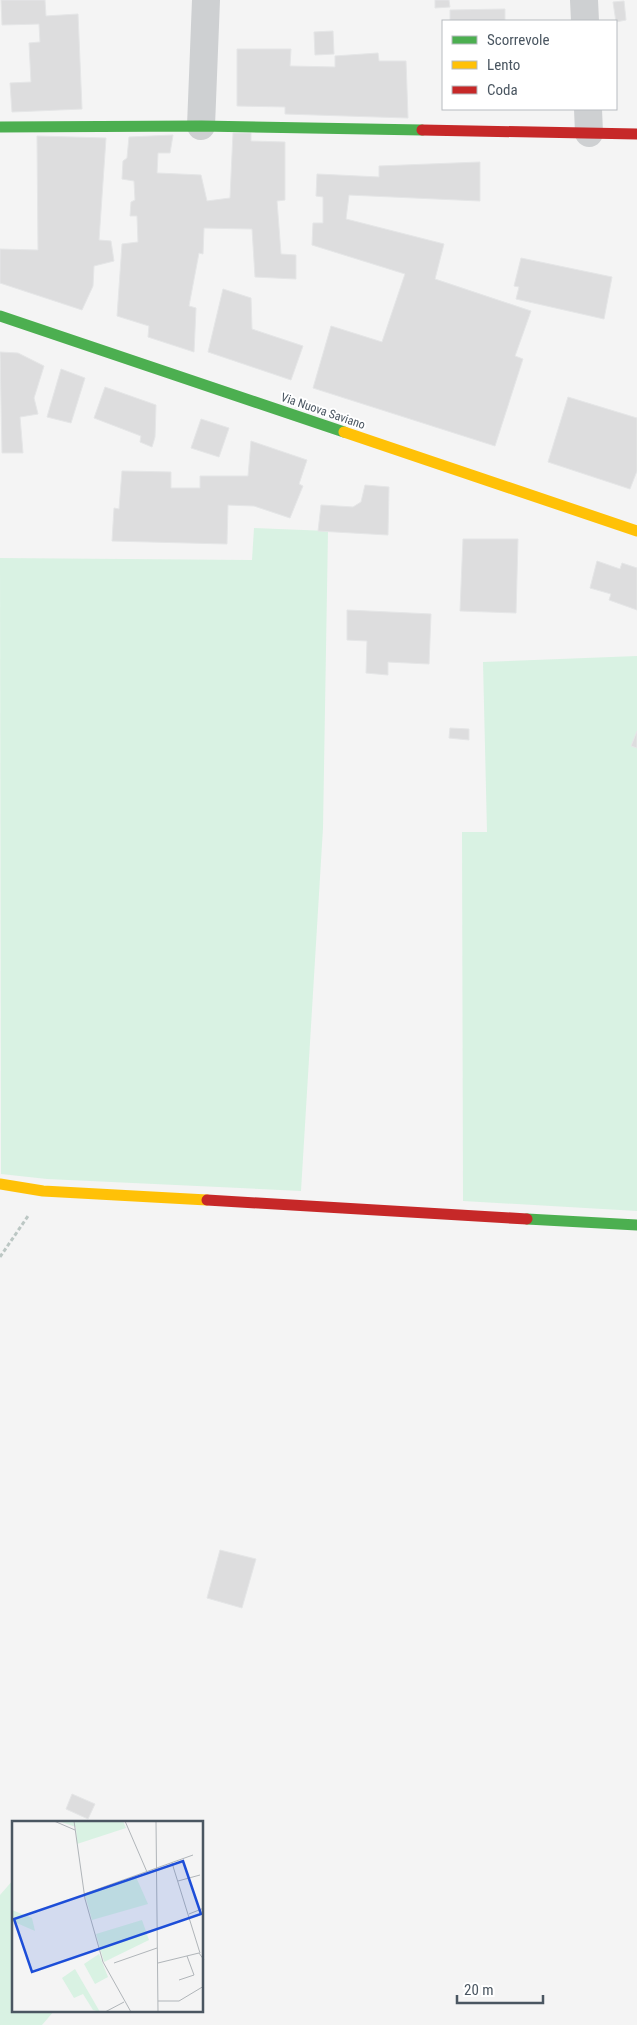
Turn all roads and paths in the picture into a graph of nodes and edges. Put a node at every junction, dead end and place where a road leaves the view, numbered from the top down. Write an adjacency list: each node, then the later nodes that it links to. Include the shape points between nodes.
1 (206, 0): 5 (street)
2 (584, 0): 3 (street)
3 (585, 20)
4 (588, 121): 5 (street); 7 (street)
5 (201, 126): 6 (street)
6 (0, 127)
7 (637, 134)
8 (0, 316): 9 (street, Via Nuova Saviano)
9 (637, 531)
10 (0, 1184): 11 (street)
11 (43, 1191): 12 (street); 13 (path)
12 (637, 1225)
13 (0, 1257)

